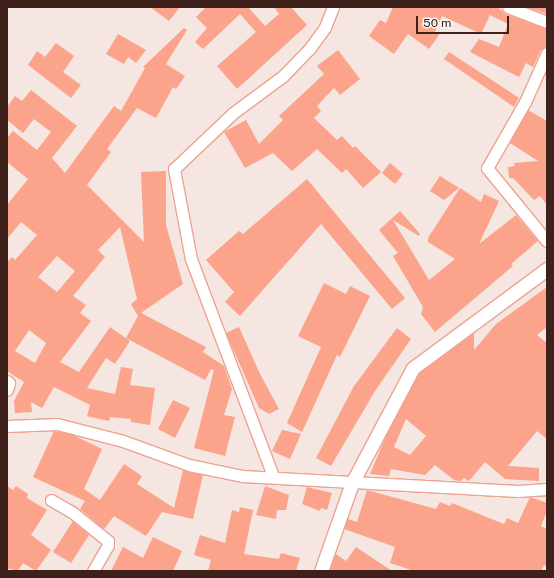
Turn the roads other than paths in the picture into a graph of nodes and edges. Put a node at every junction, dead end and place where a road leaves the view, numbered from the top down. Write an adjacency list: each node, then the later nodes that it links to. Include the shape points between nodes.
1 (333, 7): 10 (street, via 325,27 310,48 282,76 233,113 174,169 191,259)
2 (508, 7): 3 (street)
3 (547, 22)
4 (547, 53): 5 (street, via 525,102 487,168)
5 (547, 241)
6 (547, 269): 11 (street, via 413,368)
7 (7, 381): 8 (street)
8 (7, 390)
9 (7, 426): 10 (street, via 57,424 123,441 207,469 242,476)
10 (273, 476): 11 (street)
11 (352, 483): 12 (street, via 518,491); 15 (street)
12 (547, 489)
13 (50, 500): 14 (street, via 72,512 108,540 108,545)
14 (93, 571)
15 (321, 571)

